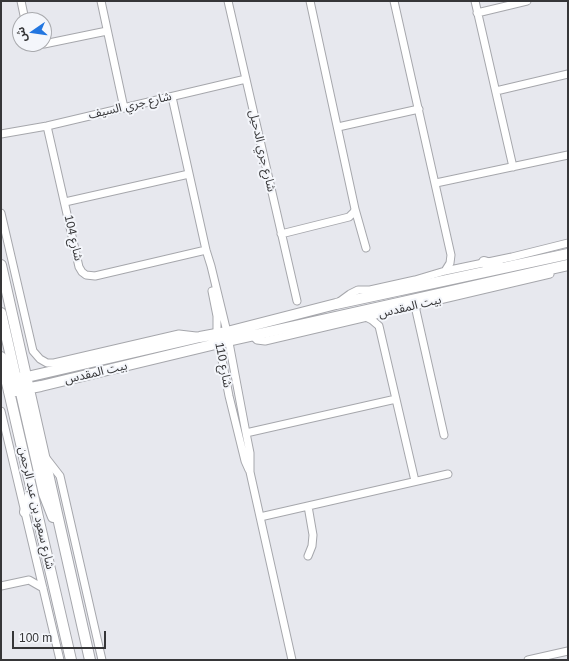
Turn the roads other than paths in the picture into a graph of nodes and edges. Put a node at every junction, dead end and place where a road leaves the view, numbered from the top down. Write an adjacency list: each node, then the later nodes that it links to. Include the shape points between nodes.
1 (21, 1): 8 (street)
2 (101, 1): 10 (street)
3 (228, 1): 13 (street, شارع جري الدحيل)
4 (310, 1): 19 (street)
5 (394, 1): 17 (street)
6 (475, 1): 9 (street)
7 (527, 1): 9 (street)
8 (23, 12)
9 (477, 13): 14 (street)
10 (107, 31): 11 (street); 16 (street)
11 (52, 42)
12 (568, 74): 14 (street)
13 (246, 79): 15 (street, شارع جري السيف); 28 (street, شارع جري الدحيل)
14 (496, 91): 22 (street)
15 (172, 97): 16 (street, شارع جري السيف); 23 (street, شارع 110)
16 (124, 108): 18 (street, شارع جري السيف)
17 (419, 109): 19 (street); 24 (street)
18 (47, 126): 20 (street, شارع جري السيف); 25 (street, شارع 104)
19 (338, 127): 26 (street)
20 (1, 135)
21 (568, 155): 22 (street)
22 (513, 166): 24 (street)
23 (189, 174): 25 (street); 31 (street, شارع 110)
24 (436, 183): 33 (street)
25 (64, 202): 31 (street, شارع 104, via 80,267 86,275 94,276)
26 (354, 212): 28 (street, via 345,218); 30 (street)
27 (1, 213): 48 (street, بيت المقدس, via 36,357 54,363 179,334)
28 (281, 234): 40 (street, شارع جري الدحيل)
29 (568, 243): 34 (street, بيت المقدس)
30 (366, 248)
31 (206, 253): 49 (street, شارع 110, via 211,266)
32 (568, 254): 37 (street, بيت المقدس)
33 (451, 255): 36 (street); 39 (street, via 450,264)
34 (484, 262): 36 (street, بيت المقدس); 37 (street)
35 (1, 265): 51 (street)
36 (464, 267): 39 (street, بيت المقدس)
37 (505, 267): 41 (street, بيت المقدس)
38 (564, 268): 42 (street, بيت المقدس); 47 (street, بيت المقدس)
39 (445, 271): 41 (street, بيت المقدس, via 416,280 370,290 358,290)
40 (297, 301)
41 (336, 304): 49 (street, بيت المقدس)
42 (415, 306): 43 (street, بيت المقدس); 58 (street)
43 (388, 312): 45 (street, بيت المقدس); 46 (street)
44 (1, 313): 51 (street)
45 (366, 317): 46 (street); 47 (street, بيت المقدس, via 265,341)
46 (379, 326): 55 (street)
47 (253, 336): 49 (street, بيت المقدس)
48 (200, 337): 49 (street, بيت المقدس); 51 (street, بيت المقدس)
49 (223, 338): 53 (street, بيت المقدس); 57 (street, شارع 110); 60 (street, شارع 110, via 245,461)
50 (1, 357): 52 (street, شارع سعود بن عبد الرحمن)
51 (22, 378): 52 (street, بيت المقدس); 53 (street, via 21,384)
52 (4, 381): 53 (street); 54 (street, شارع سعود بن عبد الرحمن)
53 (25, 389): 54 (street, بيت المقدس); 59 (street, شارع سعود بن عبد الرحمن); 67 (street, via 44,494)
54 (5, 393): 63 (street, شارع سعود بن عبد الرحمن)
55 (396, 399): 57 (street); 62 (street)
56 (1, 411): 65 (street, شارع سعود بن عبد الرحمن)
57 (246, 433): 60 (street, شارع 110)
58 (444, 436)
59 (45, 457): 67 (street, شارع سعود بن عبد الرحمن); 77 (street, شارع سعود بن عبد الرحمن, via 60,476)
60 (250, 472): 66 (street, شارع 110)
61 (448, 474): 62 (street)
62 (415, 482): 64 (street)
63 (32, 489): 65 (street); 75 (street, شارع سعود بن عبد الرحمن)
64 (308, 506): 66 (street); 68 (street, via 313,535)
65 (25, 512): 69 (street, شارع سعود بن عبد الرحمن)
66 (260, 517): 78 (street, شارع 110)
67 (62, 535): 76 (street, شارع سعود بن عبد الرحمن)
68 (308, 556)
69 (38, 565): 70 (street); 72 (street, شارع سعود بن عبد الرحمن)
70 (29, 580): 71 (street); 72 (street)
71 (1, 586)
72 (43, 588): 74 (street, شارع سعود بن عبد الرحمن)
73 (568, 651): 79 (street)
74 (60, 660)
75 (71, 660)
76 (90, 660)
77 (102, 660)
78 (292, 660)
79 (528, 660)

